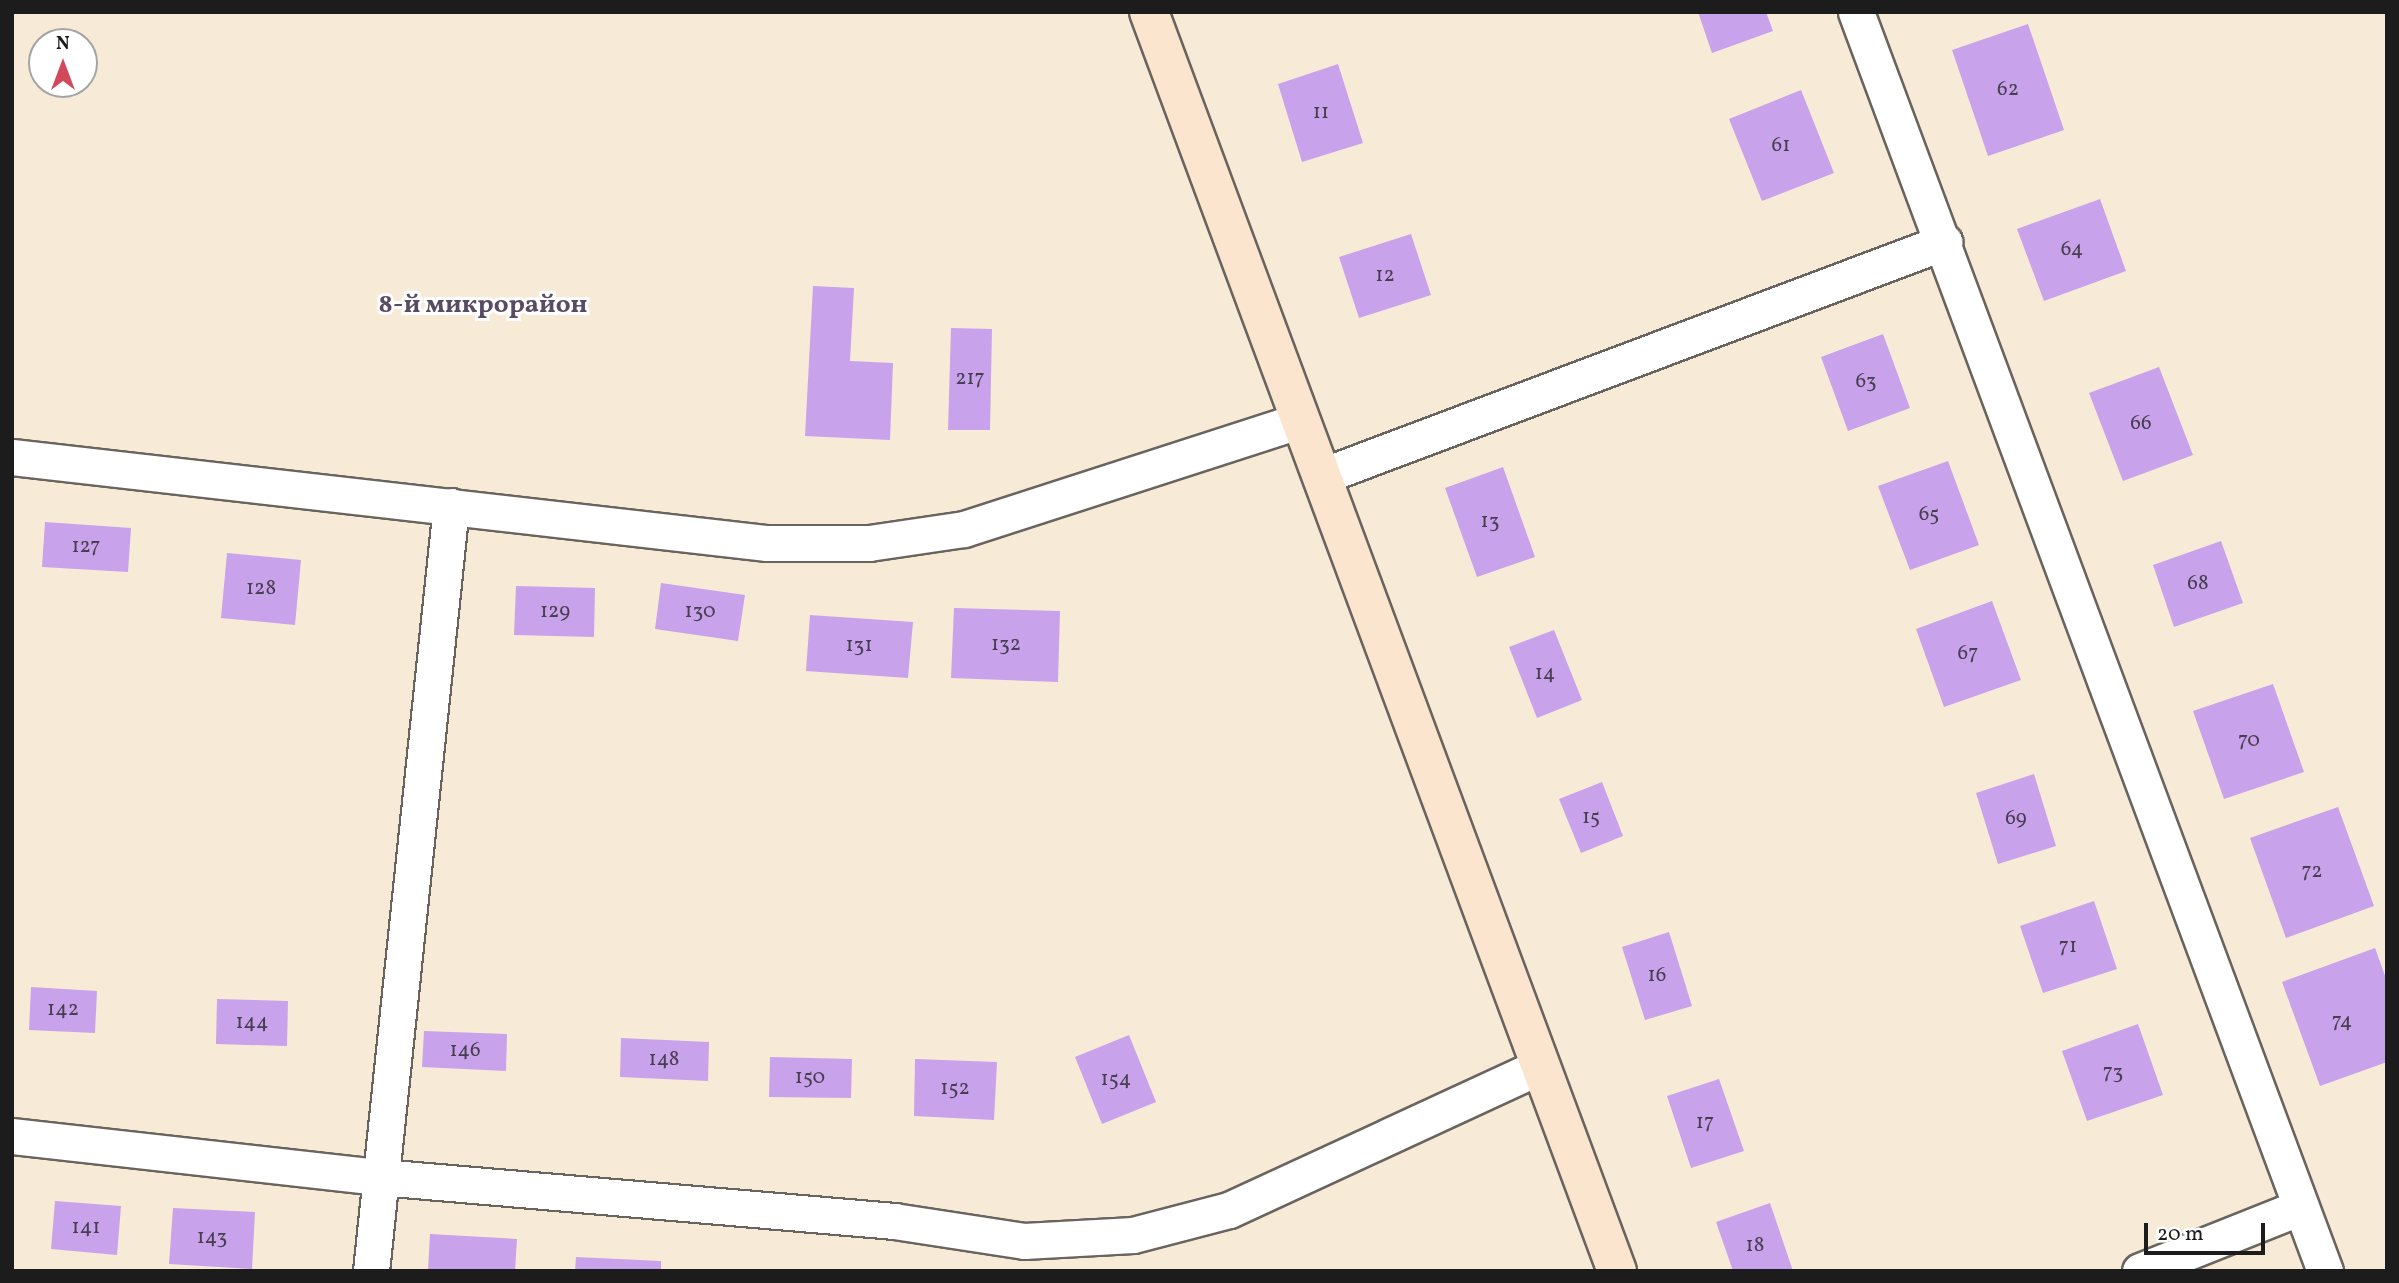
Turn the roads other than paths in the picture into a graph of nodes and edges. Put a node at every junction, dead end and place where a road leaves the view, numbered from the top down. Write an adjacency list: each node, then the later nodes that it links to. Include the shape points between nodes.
1 (1149, 12): 4 (street)
2 (1856, 12): 3 (street)
3 (1944, 242): 6 (street); 11 (street)
4 (1299, 421): 6 (street); 7 (street, via 964,529 869,543 767,543)
5 (12, 457): 7 (street)
6 (1322, 476): 8 (street)
7 (451, 506): 10 (street)
8 (1540, 1066): 10 (street, via 1229,1210 1133,1235 1024,1241 894,1221); 13 (street)
9 (12, 1136): 10 (street)
10 (380, 1177): 12 (street)
11 (2301, 1207): 14 (street); 15 (street)
12 (371, 1271)
13 (1617, 1271)
14 (2140, 1271)
15 (2325, 1271)

